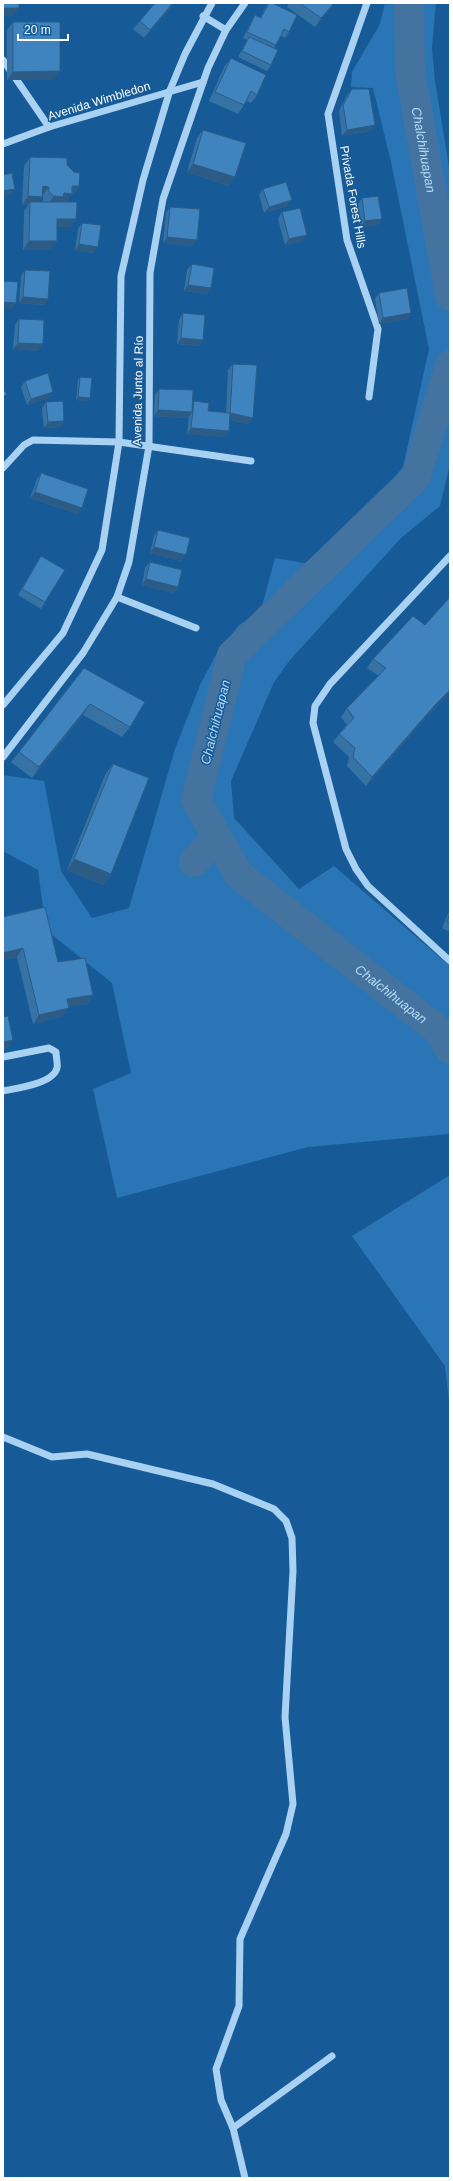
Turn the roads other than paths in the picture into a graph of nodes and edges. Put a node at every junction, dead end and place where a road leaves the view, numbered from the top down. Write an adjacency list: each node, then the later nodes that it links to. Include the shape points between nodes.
1 (212, 3): 4 (street, Avenida Junto al Río)
2 (245, 3): 5 (street, Avenida Junto al Río)
3 (367, 3): 11 (street, Privada Forest Hills, via 328,114 347,240 378,329)
4 (203, 16): 5 (street); 8 (street, Avenida Junto al Río)
5 (226, 30): 7 (street, Avenida Junto al Río)
6 (3, 60): 9 (street)
7 (203, 82): 8 (street, Avenida Wimbledon); 13 (street, Avenida Junto al Río, via 163,199 150,273)
8 (170, 90): 9 (street, Avenida Wimbledon); 12 (street, Avenida Junto al Río, via 143,180 121,276)
9 (49, 127): 10 (street, Avenida Wimbledon)
10 (3, 144)
11 (369, 396)
12 (119, 442): 13 (street); 15 (street, via 33,440 24,445); 19 (street, Avenida Junto al Río, via 102,550 63,633)
13 (149, 446): 14 (street); 17 (street, Avenida Junto al Río, via 129,562)
14 (251, 461)
15 (3, 468)
16 (450, 556): 21 (street, via 330,684 315,706 313,723 346,849 356,869 368,886)
17 (117, 597): 18 (street); 20 (street, Avenida Junto al Río, via 83,653)
18 (196, 628)
19 (3, 705)
20 (3, 756)
21 (450, 961)
22 (3, 1057): 23 (street, via 49,1048 56,1052 58,1068 53,1076 42,1082)
23 (3, 1091)
24 (3, 1437): 26 (street, via 52,1457 87,1454 214,1484 274,1509 286,1521 292,1538 293,1572 285,1717 293,1804 286,1834 240,1938 239,2006 216,2070 221,2100)
25 (332, 2056): 26 (street)
26 (233, 2128): 27 (street)
27 (245, 2178)

